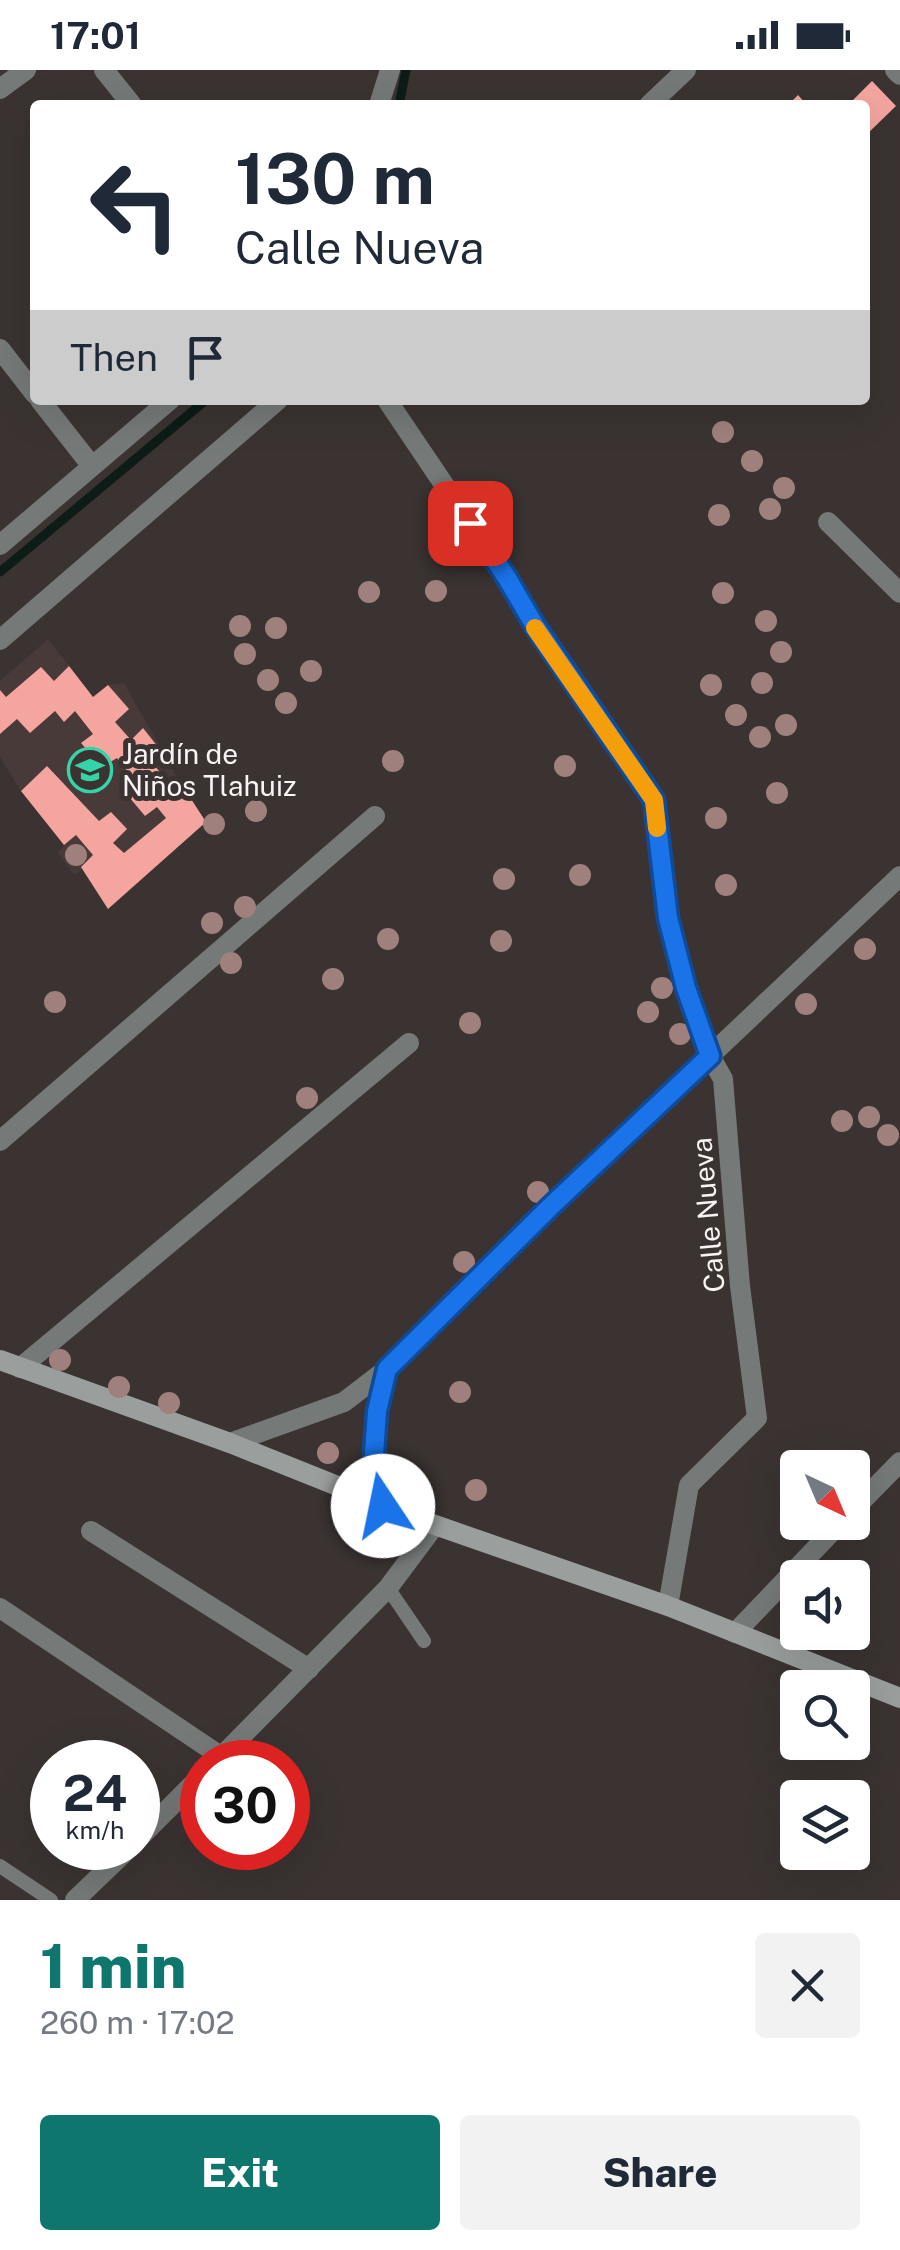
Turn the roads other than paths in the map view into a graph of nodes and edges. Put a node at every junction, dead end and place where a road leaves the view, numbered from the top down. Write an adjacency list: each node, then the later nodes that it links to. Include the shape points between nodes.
1 (26, 70): 5 (street)
2 (104, 70): 6 (street)
3 (390, 70): 7 (street)
4 (686, 70): 8 (street)
5 (0, 89)
6 (128, 100)
7 (381, 100)
8 (654, 100)
9 (0, 349): 10 (street)
10 (30, 388)
11 (44, 405): 15 (street)
12 (164, 405): 15 (street)
13 (272, 405): 19 (street)
14 (390, 405): 23 (street, Calle Nueva, via 654,800 668,918)
15 (91, 465): 17 (street)
16 (828, 522): 18 (street)
17 (0, 545)
18 (900, 594)
19 (0, 640)
20 (376, 816): 24 (street)
21 (900, 876): 23 (street)
22 (410, 1042): 25 (street)
23 (710, 1056): 26 (street); 35 (street, Calle Nueva, via 723,1079 757,1418 689,1485)
24 (0, 1141)
25 (10, 1364): 27 (main road)
26 (387, 1369): 27 (street, via 344,1402); 30 (street, via 374,1454)
27 (230, 1442): 30 (main road)
28 (900, 1462): 29 (street)
29 (870, 1493)
30 (383, 1506): 31 (main road)
31 (434, 1525): 34 (street); 35 (main road)
32 (92, 1531): 39 (street)
33 (825, 1540): 37 (street)
34 (388, 1588): 38 (lane); 39 (street)
35 (668, 1606): 37 (main road)
36 (0, 1608): 41 (street)
37 (735, 1633): 40 (main road)
38 (424, 1641)
39 (309, 1669): 42 (street)
40 (900, 1698)
41 (190, 1740)
42 (239, 1740)
43 (180, 1798): 44 (street)
44 (160, 1817)
45 (0, 1866): 47 (lane)
46 (106, 1870): 48 (street)
47 (51, 1900)
48 (75, 1900)

